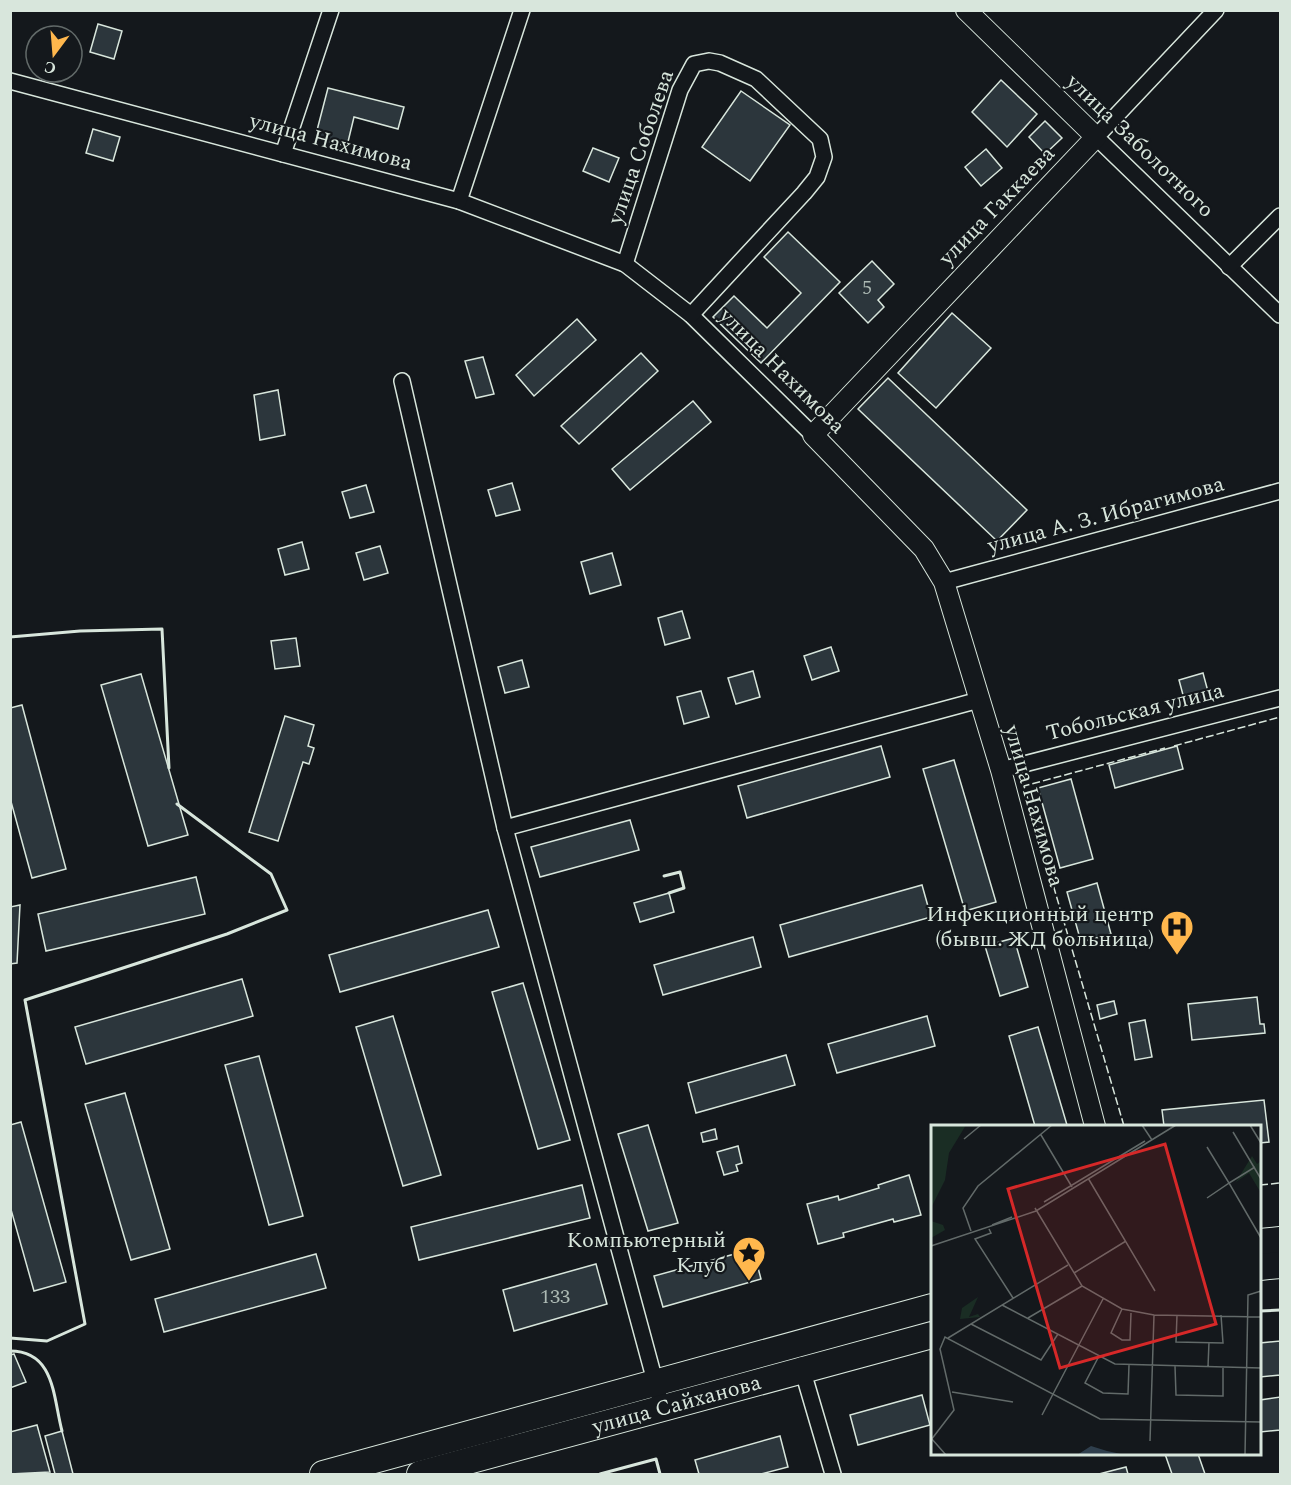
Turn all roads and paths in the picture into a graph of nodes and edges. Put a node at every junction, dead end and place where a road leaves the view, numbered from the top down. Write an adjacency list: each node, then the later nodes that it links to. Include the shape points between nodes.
1 (331, 10): 7 (street)
2 (522, 10): 8 (street)
3 (1216, 10): 6 (street, улица Гаккаева)
4 (966, 11): 6 (street, улица Заболотного)
5 (10, 81): 7 (street, улица Нахимова)
6 (1096, 137): 11 (street, улица Заболотного); 15 (street, улица Гаккаева)
7 (283, 154): 8 (street, улица Нахимова)
8 (459, 201): 10 (street, улица Нахимова)
9 (1281, 216): 11 (street)
10 (625, 264): 12 (street, улица Нахимова); 12 (street, улица Соболева, via 680,90 694,64 720,63 756,79 820,139 824,157 817,177 804,193)
11 (1229, 267): 13 (street, улица Заболотного)
12 (691, 315): 15 (street, улица Нахимова)
13 (1281, 315)
14 (402, 381): 21 (street)
15 (813, 435): 17 (street, улица Нахимова, via 924,549)
16 (1281, 491): 17 (street, улица А. З. Ибрагимова)
17 (944, 582): 19 (street, улица Нахимова)
18 (1281, 698): 20 (street, Тобольская улица)
19 (979, 699): 20 (street, улица Нахимова); 21 (street)
20 (1001, 770): 22 (street, улица Нахимова)
21 (505, 828): 31 (street)
22 (1095, 1125)
23 (1281, 1240): 24 (main road)
24 (1261, 1242)
25 (1281, 1265): 26 (main road)
26 (1261, 1267)
27 (931, 1308): 29 (main road)
28 (931, 1336): 30 (main road, улица Сайханова)
29 (794, 1345): 30 (street); 31 (main road)
30 (803, 1370): 32 (main road, улица Сайханова); 35 (street)
31 (656, 1382): 32 (street); 33 (main road)
32 (662, 1407): 34 (main road, улица Сайханова)
33 (323, 1474)
34 (420, 1474)
35 (833, 1474)

